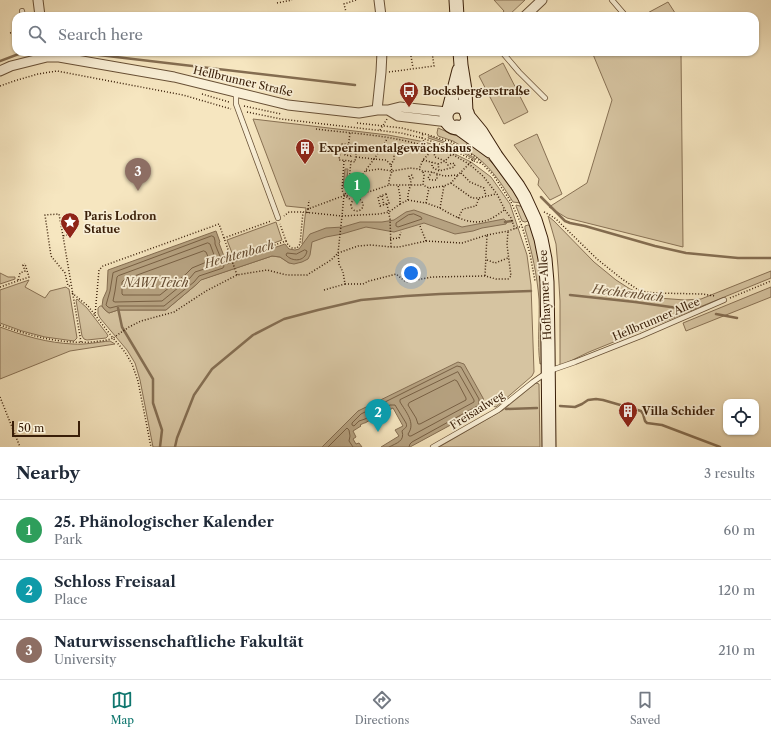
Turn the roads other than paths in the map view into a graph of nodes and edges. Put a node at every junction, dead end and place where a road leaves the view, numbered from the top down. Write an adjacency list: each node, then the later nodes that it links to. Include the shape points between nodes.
1 (38, 0): 6 (street)
2 (379, 0): 7 (street)
3 (456, 0): 8 (street)
4 (542, 0): 9 (street)
5 (612, 0): 10 (lane)
6 (40, 12)
7 (380, 12)
8 (457, 12)
9 (529, 12)
10 (622, 12)
11 (40, 56): 16 (street, Hellbrunner Straße)
12 (55, 56): 17 (street, Hellbrunner Straße, via 174,77)
13 (382, 56): 19 (street)
14 (505, 56): 18 (lane)
15 (460, 58): 20 (street); 21 (street)
16 (0, 71)
17 (236, 92): 19 (street, Hellbrunner Straße, via 288,105 359,113); 23 (lane, via 236,104)
18 (545, 98)
19 (377, 110): 21 (street, Hellbrunner Straße, via 400,107)
20 (467, 114): 21 (street, via 464,125); 21 (street, via 464,109 455,106); 22 (street, Hofhaymer-Allee)
21 (450, 118): 22 (street, Hofhaymer-Allee)
22 (496, 156): 25 (street, Hofhaymer-Allee, via 524,196 541,239 547,282)
23 (281, 217)
24 (724, 300): 25 (lane, Hellbrunner Allee, via 641,336)
25 (549, 371): 26 (lane, Freisaalweg, via 498,410); 27 (street, Hofhaymer-Allee)
26 (434, 447)
27 (549, 447)

